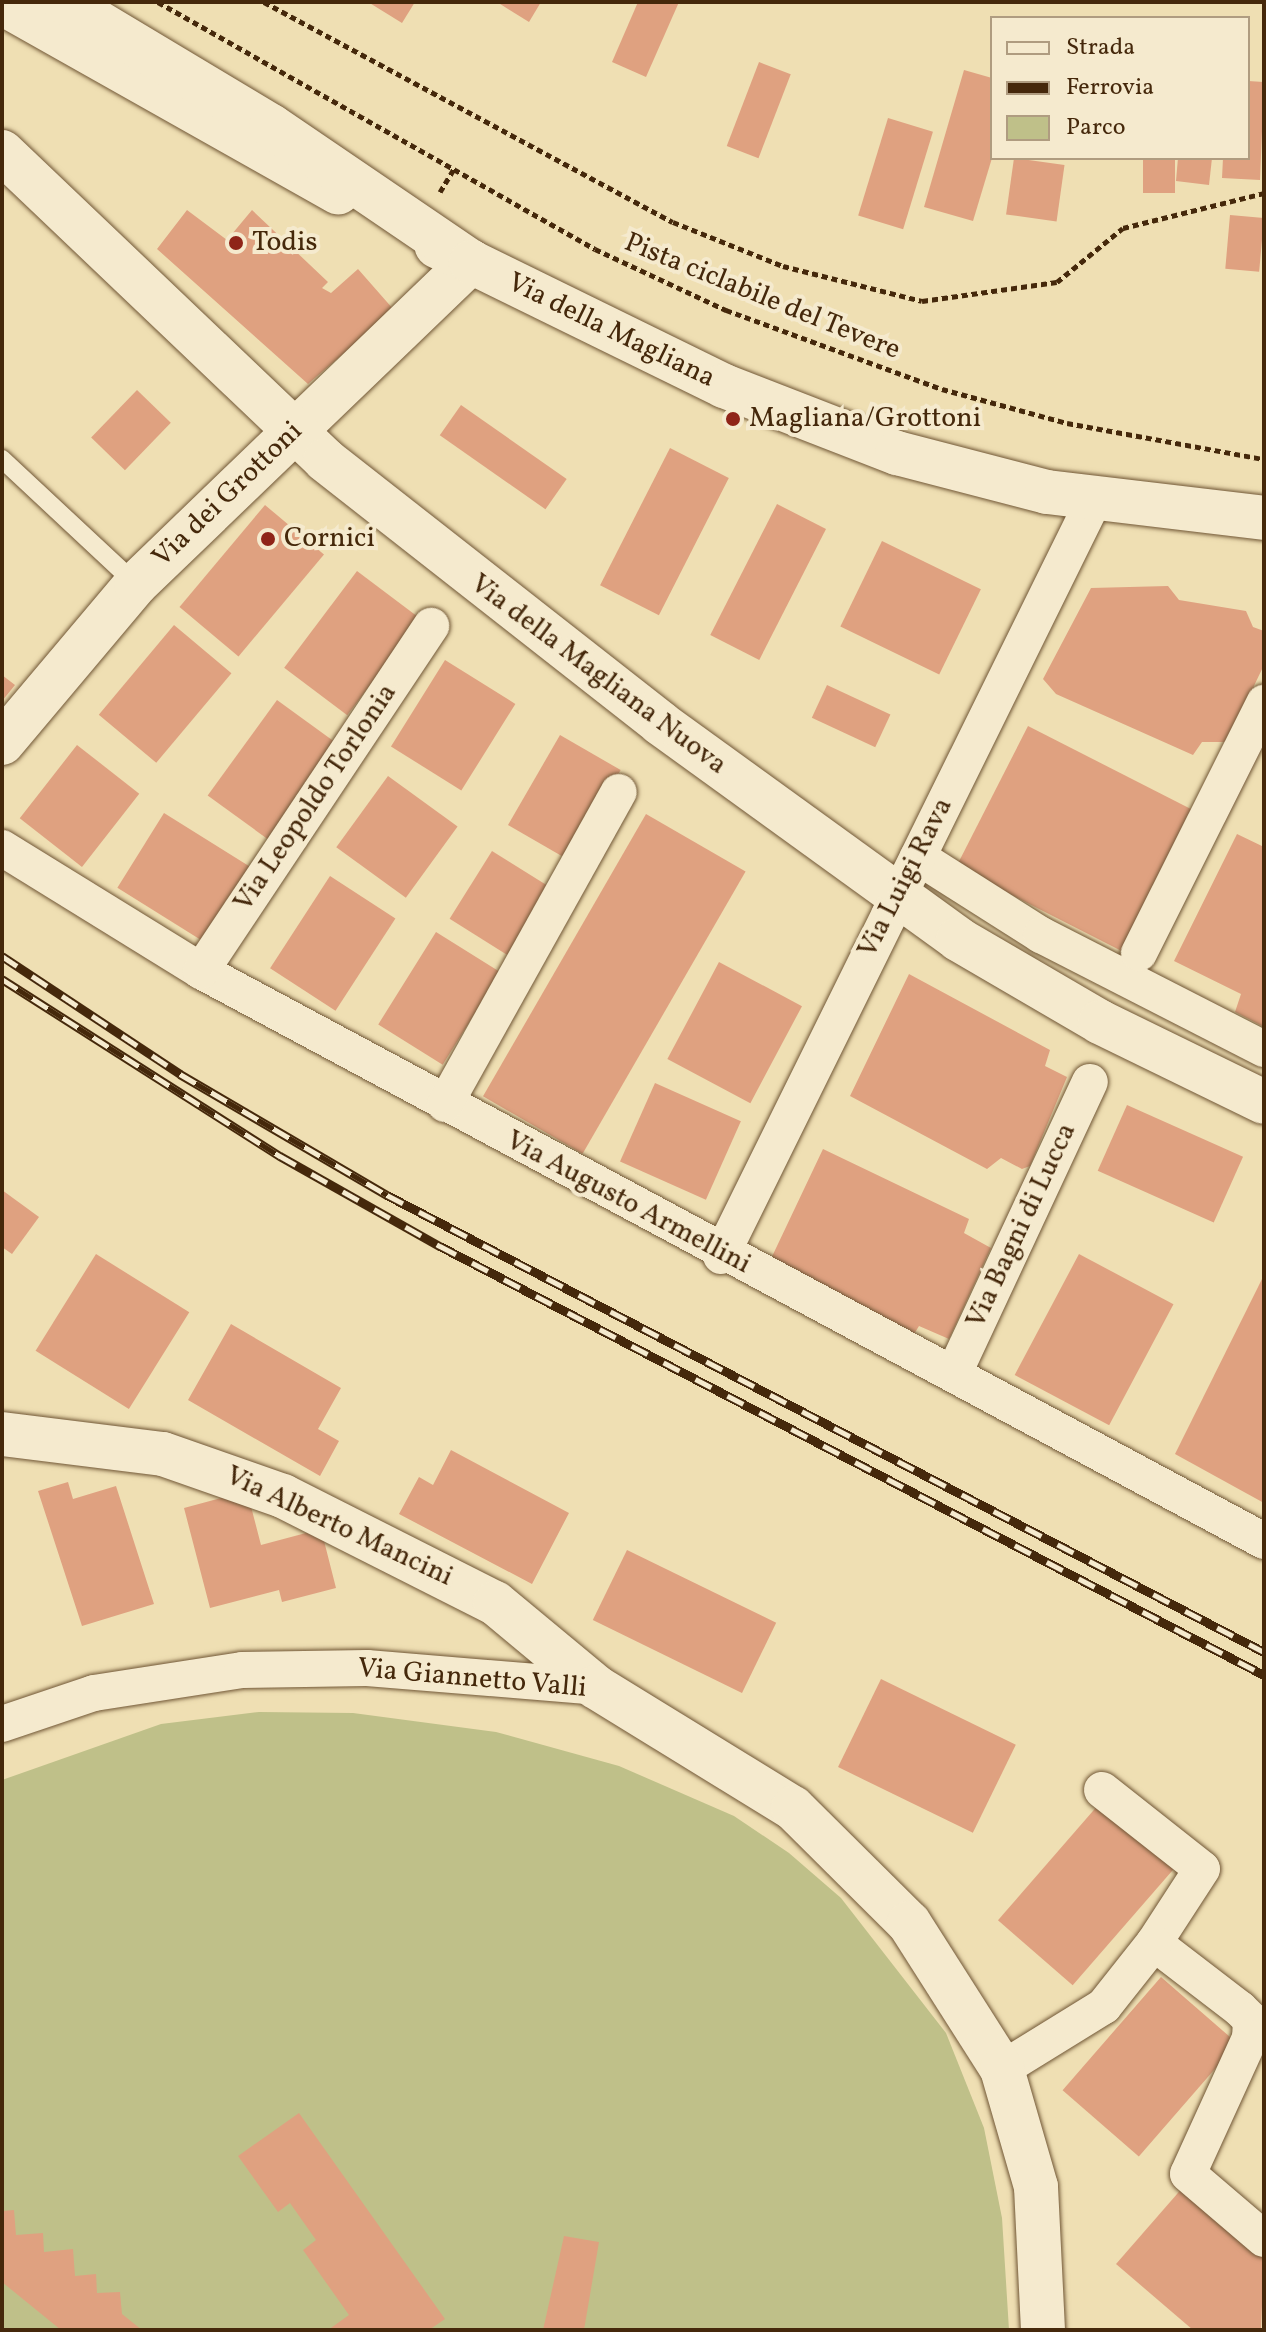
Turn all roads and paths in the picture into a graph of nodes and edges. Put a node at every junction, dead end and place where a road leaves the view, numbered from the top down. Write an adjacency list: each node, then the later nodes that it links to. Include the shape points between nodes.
1 (64, 2): 7 (main road, Via della Magliana, via 271,126)
2 (158, 2): 10 (path, Pista ciclabile del Tevere, via 595,249 726,310 942,389 1067,423)
3 (264, 2): 6 (path, via 673,222 783,266 922,301 1057,282 1123,228)
4 (2, 3): 7 (main road, Via della Magliana)
5 (2, 152): 8 (main road, Via della Magliana Nuova)
6 (1264, 193)
7 (471, 262): 8 (main road, Via dei Grottoni); 11 (main road, Via della Magliana, via 805,420 897,453)
8 (294, 431): 13 (main road, Via dei Grottoni); 20 (main road, Via della Magliana Nuova, via 470,579)
9 (2, 459): 13 (lane)
10 (1264, 459)
11 (1093, 502): 12 (main road, Via della Magliana); 19 (street, Via Luigi Rava)
12 (1264, 518)
13 (136, 584): 16 (main road, Via dei Grottoni)
14 (431, 626): 22 (street, Via Leopoldo Torlonia)
15 (1264, 703): 21 (street)
16 (2, 743)
17 (619, 792): 26 (street)
18 (2, 848): 22 (street, Via Augusto Armellini)
19 (918, 857): 20 (street, Via Luigi Rava); 23 (street, via 1041,935)
20 (895, 899): 25 (main road, Via della Magliana Nuova, via 1100,1022); 27 (street, Via Luigi Rava)
21 (1139, 953)
22 (201, 971): 26 (street, Via Augusto Armellini)
23 (1264, 1049)
24 (1090, 1082): 28 (street, Via Bagni di Lucca)
25 (1264, 1102)
26 (445, 1104): 27 (street, Via Augusto Armellini)
27 (721, 1256): 28 (street, Via Augusto Armellini)
28 (955, 1371): 30 (street, Via Augusto Armellini)
29 (2, 1434): 31 (main road, Via Alberto Mancini, via 129,1446 256,1484 495,1603)
30 (1264, 1541)
31 (596, 1687): 32 (street, Via Giannetto Valli, via 367,1668 242,1670 94,1693); 35 (main road, Via Giannetto Valli, via 759,1785 854,1863 930,1952)
32 (2, 1724)
33 (1102, 1790): 34 (street, via 1202,1869)
34 (1154, 1943): 35 (street, via 1104,2006); 36 (street, via 1251,2020 1250,2038 1188,2174)
35 (1002, 2069): 37 (main road, Via Giannetto Valli, via 1036,2187)
36 (1264, 2239)
37 (1043, 2330)

